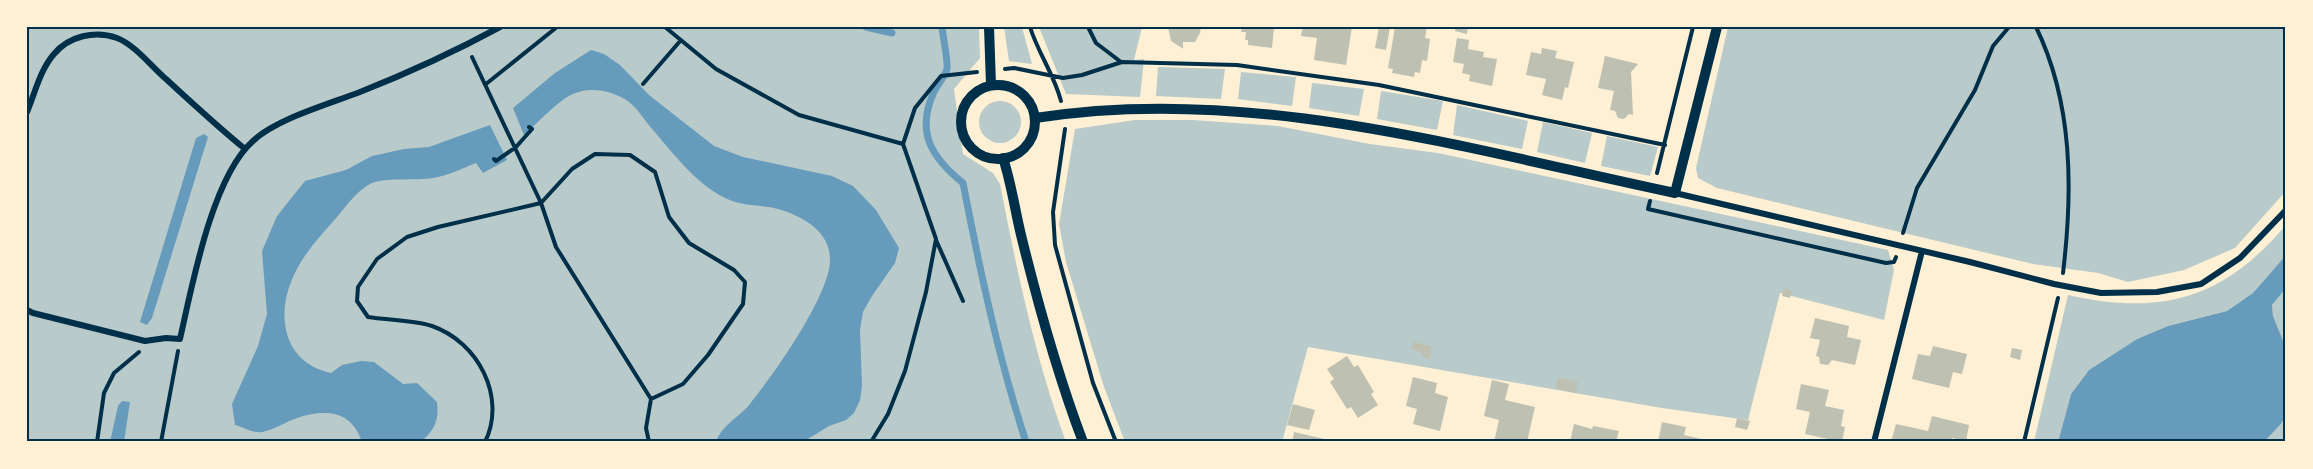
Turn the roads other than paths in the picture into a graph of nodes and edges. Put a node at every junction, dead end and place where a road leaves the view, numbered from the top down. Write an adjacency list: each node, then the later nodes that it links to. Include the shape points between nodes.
1 (500, 27): 7 (street, via 395,78 284,122)
2 (989, 27): 4 (street)
3 (1717, 27): 9 (street)
4 (991, 85): 6 (street, via 1003,85 1024,96); 8 (street, via 969,98 961,122 969,145 991,158)
5 (27, 112): 7 (street, via 43,72 62,46 80,37 105,35 128,44)
6 (1035, 118): 8 (street, via 1030,139 1014,155); 9 (street, via 1115,110 1236,111 1336,123)
7 (245, 149): 12 (street, via 215,206 180,339 145,341)
8 (1003, 158): 13 (street, via 1034,289)
9 (1675, 193): 11 (street)
10 (2286, 210): 11 (street, via 2240,258 2201,284 2157,292 2101,293)
11 (1922, 251): 14 (street)
12 (27, 310)
13 (1083, 442)
14 (1874, 442)

